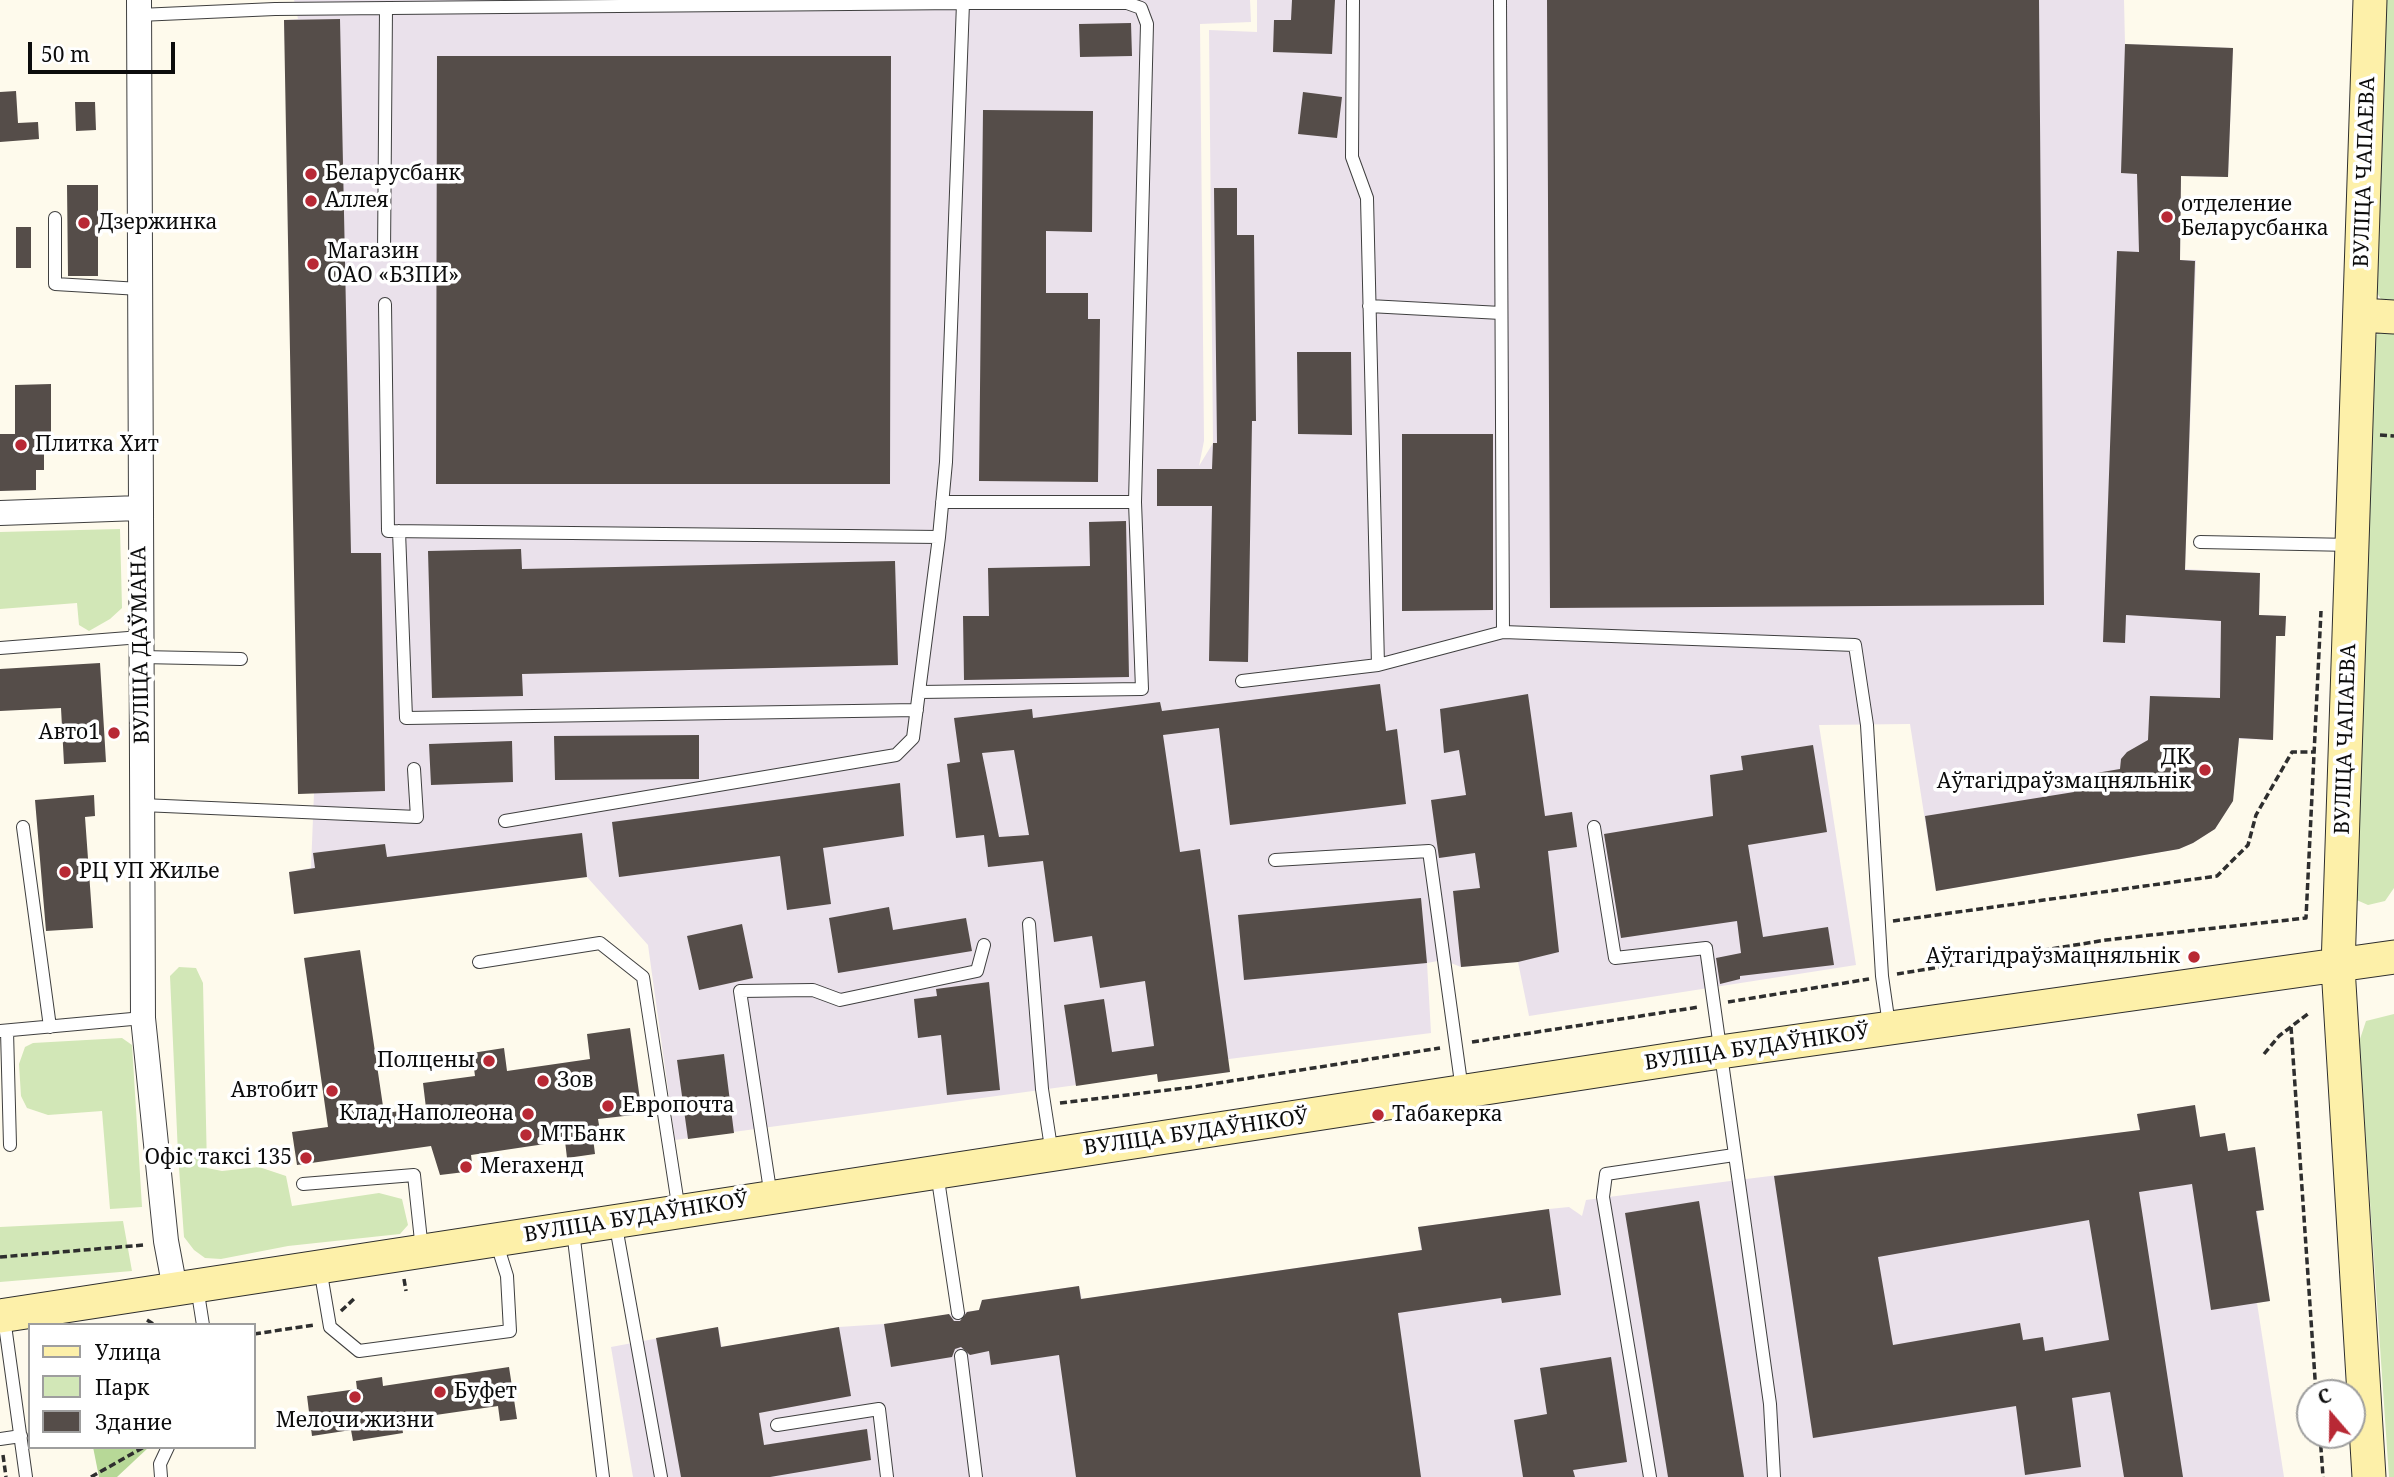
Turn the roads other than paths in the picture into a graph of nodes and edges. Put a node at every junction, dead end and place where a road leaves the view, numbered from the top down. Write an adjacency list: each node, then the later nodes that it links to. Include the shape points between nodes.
1 (1353, 0): 11 (lane, via 1352,157 1367,198)
2 (1500, 0): 12 (lane)
3 (2370, 0): 13 (main road, ВУЛІЦА ЧАПАЕВА)
4 (963, 3): 6 (lane); 15 (lane); 16 (lane, via 1127,3 1141,8 1147,24)
5 (139, 8): 6 (lane); 9 (street, ВУЛІЦА ДАЎМАНА)
6 (386, 9): 8 (lane)
7 (55, 218): 9 (lane, via 55,284)
8 (384, 253)
9 (140, 289): 17 (street, ВУЛІЦА ДАЎМАНА)
10 (385, 303): 19 (lane, via 388,531)
11 (1369, 306): 12 (lane); 27 (lane)
12 (1501, 313): 23 (lane)
13 (2361, 315): 14 (main road); 22 (main road, ВУЛІЦА ЧАПАЕВА)
14 (2394, 317)
15 (942, 502): 16 (lane); 20 (lane)
16 (1135, 502): 29 (lane, via 1142,689)
17 (139, 508): 18 (street); 24 (street, ВУЛІЦА ДАЎМАНА)
18 (0, 513)
19 (399, 531): 20 (lane); 30 (lane, via 406,718)
20 (939, 537): 29 (lane)
21 (2200, 542): 22 (lane)
22 (2353, 545): 41 (main road, ВУЛІЦА ЧАПАЕВА)
23 (1503, 632): 27 (lane); 44 (lane, via 1855,645 1867,725 1882,976)
24 (141, 647): 25 (lane); 26 (lane); 32 (street, ВУЛІЦА ДАЎМАНА)
25 (0, 648)
26 (241, 659)
27 (1378, 665): 28 (lane)
28 (1242, 681)
29 (919, 692): 30 (lane)
30 (917, 710): 33 (lane, via 913,737 896,755)
31 (414, 769): 32 (lane, via 416,817)
32 (142, 805): 42 (street, ВУЛІЦА ДАЎМАНА)
33 (505, 821)
34 (23, 827): 43 (lane)
35 (1594, 827): 46 (lane, via 1615,958 1706,948)
36 (1275, 860): 47 (lane, via 1429,851)
37 (1029, 924): 49 (lane)
38 (984, 945): 53 (lane, via 977,971 840,1000 813,990 740,991)
39 (2394, 957): 41 (main road, ВУЛІЦА БУДАЎНІКОЎ)
40 (479, 962): 54 (lane, via 600,943 643,976)
41 (2338, 967): 44 (main road, ВУЛІЦА БУДАЎНІКОЎ); 77 (main road, ВУЛІЦА ЧАПАЕВА)
42 (143, 1018): 43 (lane); 60 (street, ВУЛІЦА ДАЎМАНА, via 166,1241)
43 (50, 1027): 45 (lane)
44 (1890, 1029): 46 (main road, ВУЛІЦА БУДАЎНІКОЎ)
45 (3, 1031): 48 (lane)
46 (1720, 1052): 47 (main road, ВУЛІЦА БУДАЎНІКОЎ); 50 (lane)
47 (1463, 1094): 49 (main road, ВУЛІЦА БУДАЎНІКОЎ)
48 (10, 1145)
49 (1052, 1154): 51 (main road, ВУЛІЦА БУДАЎНІКОЎ)
50 (1734, 1156): 75 (lane, via 1606,1174 1603,1198); 76 (lane, via 1770,1404)
51 (937, 1173): 53 (main road, ВУЛІЦА БУДАЎНІКОЎ); 61 (lane)
52 (303, 1184): 58 (lane, via 414,1175)
53 (771, 1198): 54 (main road, ВУЛІЦА БУДАЎНІКОЎ)
54 (679, 1211): 55 (main road, ВУЛІЦА БУДАЎНІКОЎ)
55 (615, 1221): 56 (main road, ВУЛІЦА БУДАЎНІКОЎ); 72 (lane)
56 (573, 1227): 57 (main road, ВУЛІЦА БУДАЎНІКОЎ); 71 (lane)
57 (495, 1240): 58 (main road, ВУЛІЦА БУДАЎНІКОЎ); 59 (lane, via 507,1276 510,1331 359,1351 330,1327)
58 (422, 1251): 59 (main road, ВУЛІЦА БУДАЎНІКОЎ)
59 (320, 1267): 60 (main road, ВУЛІЦА БУДАЎНІКОЎ)
60 (186, 1287): 62 (main road, ВУЛІЦА БУДАЎНІКОЎ); 63 (lane)
61 (958, 1313)
62 (2, 1316): 66 (lane)
63 (201, 1323)
64 (961, 1356): 74 (lane)
65 (777, 1425): 73 (lane, via 879,1409)
66 (20, 1436): 67 (lane); 69 (lane)
67 (0, 1439)
68 (167, 1449): 70 (lane, via 160,1464)
69 (26, 1477)
70 (161, 1477)
71 (603, 1477)
72 (661, 1477)
73 (887, 1477)
74 (976, 1477)
75 (1650, 1477)
76 (1774, 1477)
77 (2369, 1477)

